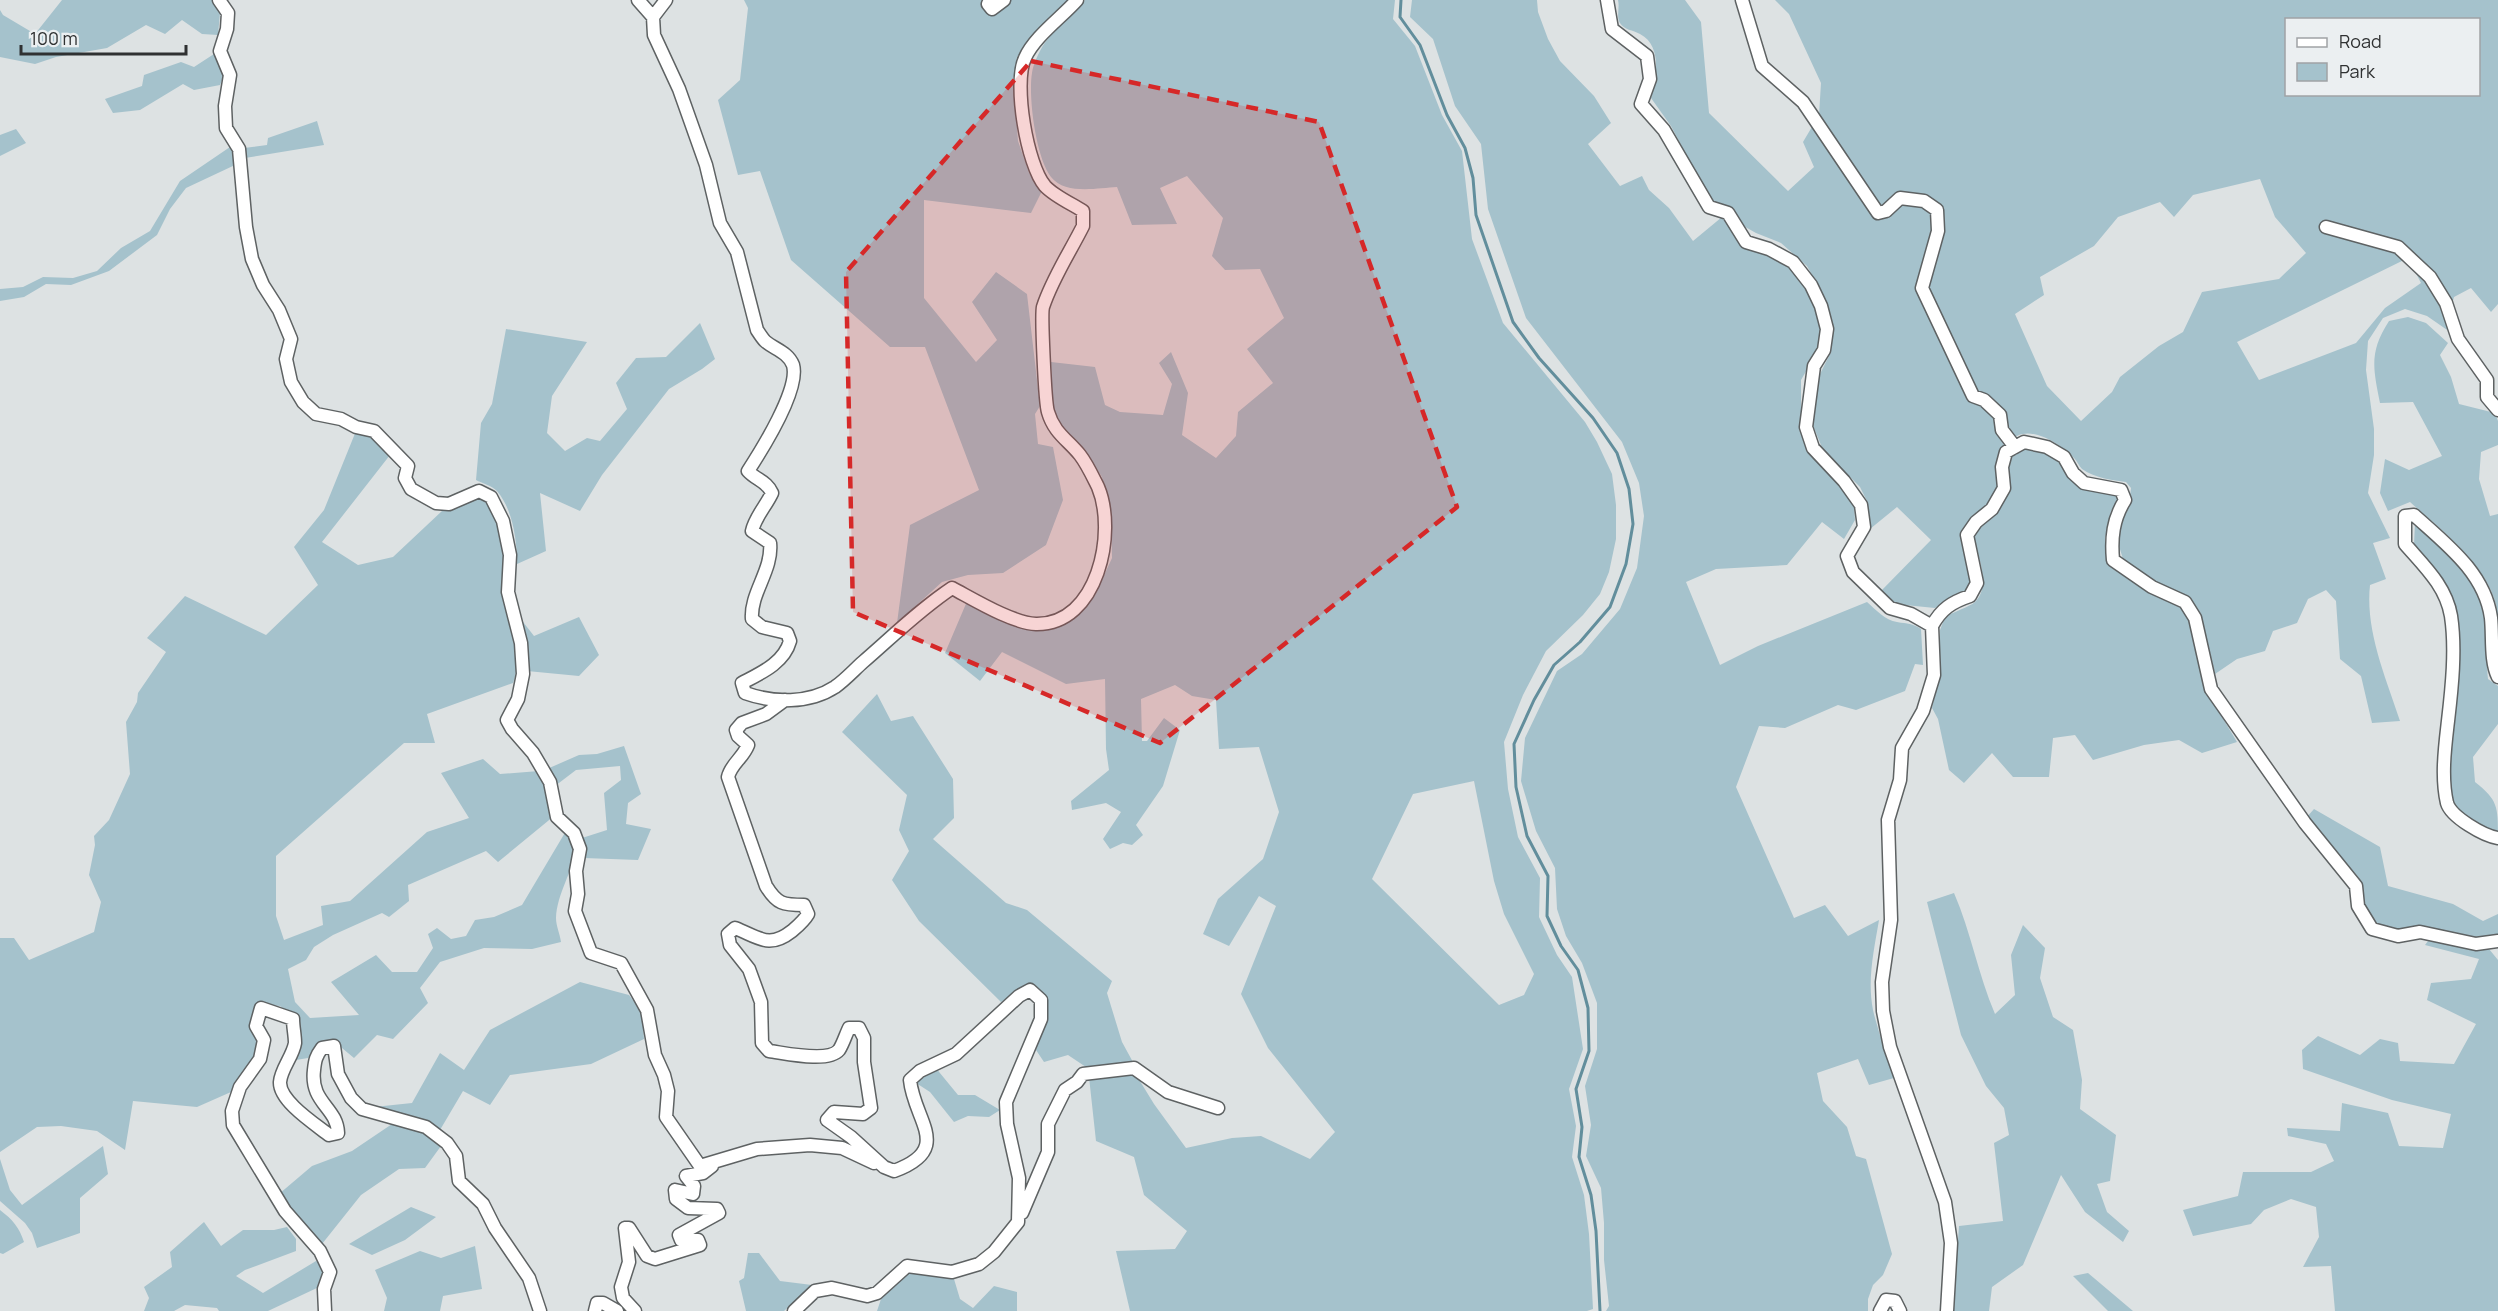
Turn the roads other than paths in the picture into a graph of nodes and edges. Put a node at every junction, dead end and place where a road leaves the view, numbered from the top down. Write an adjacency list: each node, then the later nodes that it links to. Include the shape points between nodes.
1 (219, 0): 19 (street, via 228,14 220,51 230,75 226,128 239,149 252,259 291,339 286,359 291,382 316,414 374,431 408,466 405,478 411,489 449,504 479,491 491,497 503,521 510,555 508,592 521,643 523,674 518,699 507,720 550,782 557,817 574,833 580,849 575,911 591,953 621,963 647,1011 655,1055 668,1091 666,1117 700,1166)
2 (638, 0): 9 (street)
3 (666, 0): 9 (street)
4 (990, 0): 5 (street, via 992,9)
5 (1004, 0)
6 (1077, 0): 15 (street, via 1025,57 1019,80 1035,171 1046,188 1083,212 1083,226 1042,310 1048,411 1060,436 1080,454 1098,488 1106,529 1100,568 1086,597 1063,618 1036,624 990,609 952,588 925,606 834,687 815,696)
7 (1607, 0): 13 (street, via 1612,29 1647,56 1650,79 1641,104 1664,130 1708,207 1728,213 1746,242 1793,262 1821,306 1827,329 1824,350 1814,366 1806,427 1813,448 1862,505 1864,526 1847,556 1853,572 1890,608)
8 (1742, 0): 12 (street, via 1762,66 1803,102 1878,213 1900,198 1924,201 1937,210 1938,231 1922,288 1973,396 1984,400 2000,415 2002,430)
9 (653, 17): 15 (street, via 654,35 679,89 706,165 720,223 737,252 757,330 764,340 786,354 793,366 777,425 748,471 768,485 772,493 753,523 752,531 770,543 771,551 751,609 752,619 762,627 787,633 790,641 777,663 742,683 745,693)
10 (2325, 227): 11 (street, via 2398,247 2430,278 2446,303 2458,339 2487,381 2487,397)
11 (2498, 410)
12 (2015, 447): 13 (street, via 2006,452 2002,467 2004,488 1992,509 1966,535 1977,583 1970,596 1939,613); 17 (street, via 2024,442 2048,447 2064,457 2084,483 2121,490 2125,500 2116,513 2111,541 2113,560 2152,587 2185,602 2195,618 2211,689 2305,823 2356,886 2358,906 2372,929 2398,936 2420,932 2476,944)
13 (1932, 626): 30 (street, via 1934,675 1923,711 1902,748 1900,780 1888,820 1891,920 1882,1011 1890,1047 1945,1202 1951,1243)
14 (2498, 677): 16 (street, via 2487,598 2478,580 2454,551 2414,515 2405,516 2405,544 2441,585 2451,614 2453,644 2444,779 2448,805 2462,820 2489,837)
15 (785, 700): 20 (street, via 736,730 748,745 730,767 728,777 766,886 775,900 804,905 808,914 779,941 767,941 735,928 728,934 730,945 749,969 761,1002 762,1043 769,1051 831,1056 849,1028 859,1028 864,1038 872,1108 863,1114 834,1112 827,1120)
16 (2498, 838)
17 (2498, 941)
18 (1218, 1108): 21 (street, via 1168,1092 1134,1068 1083,1074 1065,1090 1048,1124 1048,1152)
19 (720, 1160): 20 (street, via 757,1149 810,1145 842,1148); 26 (street, via 702,1173 686,1176 694,1186 693,1194 675,1191 676,1199 688,1208 717,1209 718,1213 679,1235 681,1240 698,1240 700,1245 655,1259 647,1256 629,1228 625,1228 629,1262 621,1287 623,1298)
20 (884, 1167): 21 (street, via 894,1171 907,1166 922,1155 928,1141 910,1080 956,1054 1030,990 1041,1000 1041,1019 1006,1102 1019,1178)
21 (1018, 1222): 27 (street, via 979,1264 952,1272 907,1266 877,1293 867,1296 832,1288 815,1291)
22 (325, 1311): 23 (street, via 324,1289 330,1272 320,1251 285,1210 233,1125 232,1112 240,1087 260,1059 264,1040 256,1026 261,1008 293,1019 295,1043 280,1081 282,1092 329,1135 338,1133 338,1125 312,1083 315,1057 322,1048 334,1046 338,1074 362,1109 426,1127 447,1143 456,1156 459,1181 483,1204 529,1278)
23 (540, 1311)
24 (595, 1311): 25 (street, via 597,1303 603,1303)
25 (616, 1311)
26 (635, 1311)
27 (794, 1311)
28 (1880, 1311): 29 (street, via 1886,1300 1895,1301)
29 (1899, 1311)
30 (1947, 1311)

